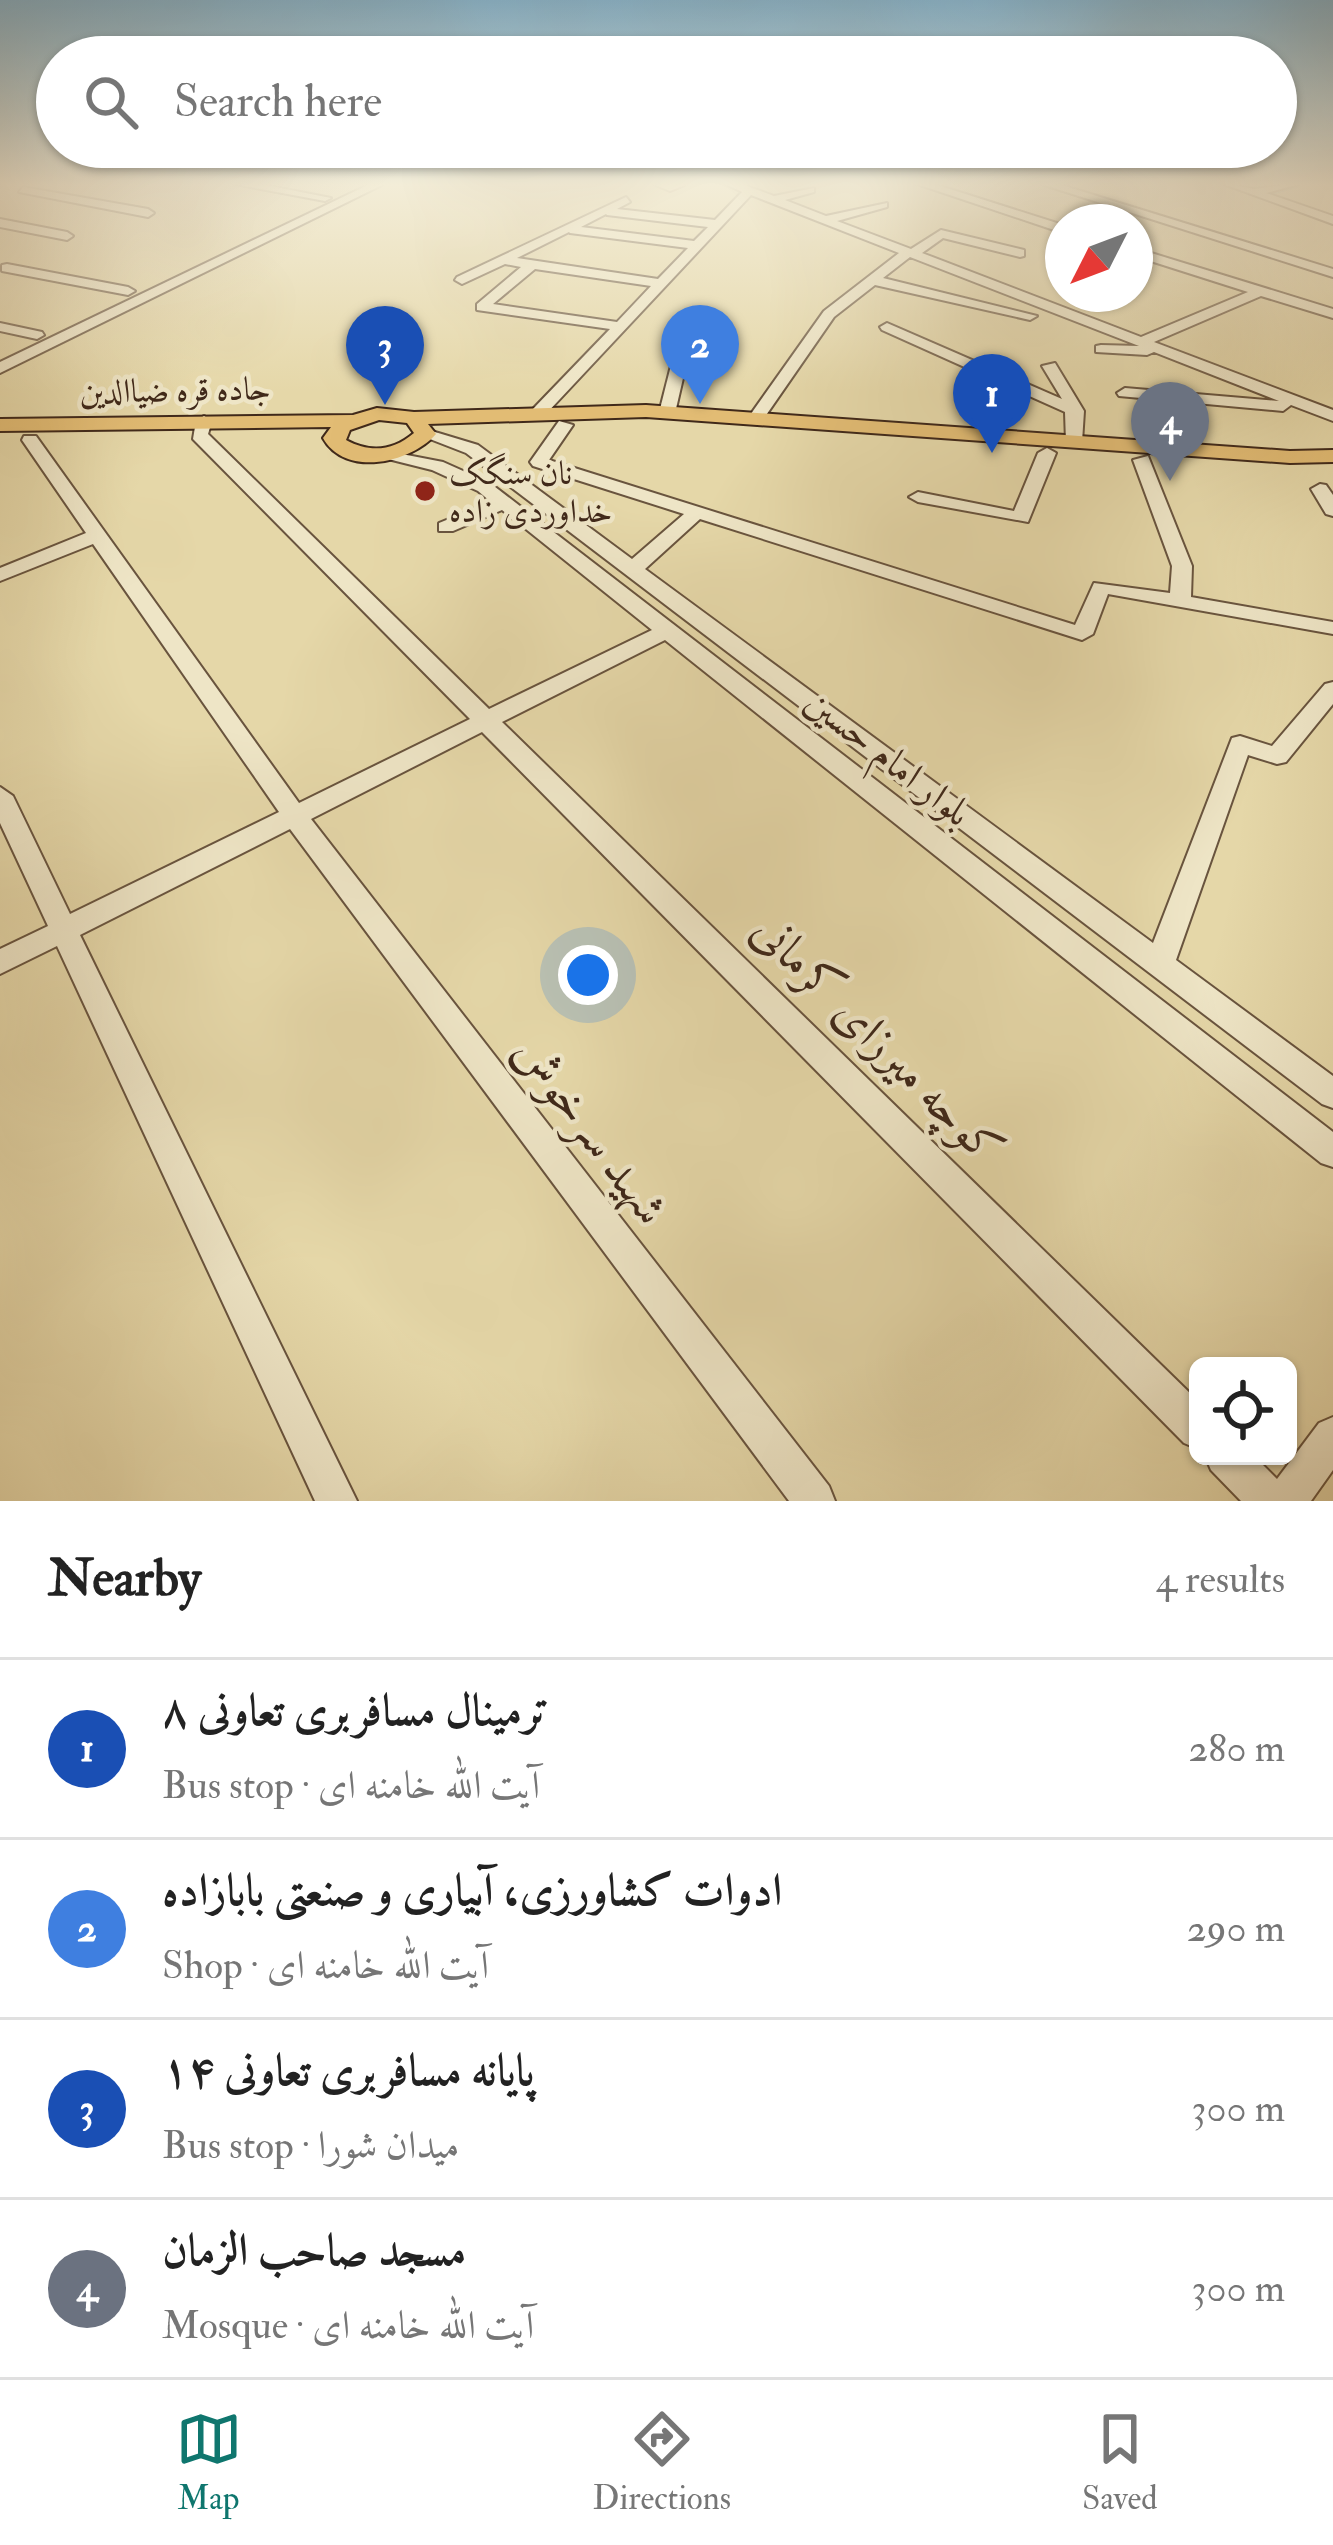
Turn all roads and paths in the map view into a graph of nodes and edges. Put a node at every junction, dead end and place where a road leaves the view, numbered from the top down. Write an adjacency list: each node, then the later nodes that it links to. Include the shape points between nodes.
1 (211, 253): 19 (street)
2 (237, 253): 33 (street)
3 (517, 253): 9 (street)
4 (687, 253): 16 (street)
5 (910, 253): 14 (street); 17 (street)
6 (1153, 253): 18 (street)
7 (1156, 253): 20 (street)
8 (1269, 253): 12 (street)
9 (503, 260): 10 (street); 13 (street)
10 (532, 264): 16 (street); 23 (street, via 482,307)
11 (7, 268): 19 (street)
12 (1333, 273)
13 (462, 280)
14 (873, 280): 22 (street); 40 (street, via 829,314)
15 (1034, 280): 17 (street)
16 (659, 283): 23 (street)
17 (1006, 290): 28 (street)
18 (1261, 291): 21 (street); 28 (street)
19 (128, 292): 27 (street)
20 (1333, 305)
21 (1333, 314)
22 (1030, 316)
23 (618, 326): 37 (street)
24 (887, 326): 36 (street)
25 (0, 327): 27 (street)
26 (687, 330): 38 (street)
27 (38, 335): 31 (street)
28 (1142, 342): 30 (street)
29 (1101, 349): 30 (street)
30 (1167, 352): 35 (street)
31 (0, 353)
32 (1050, 366): 36 (street)
33 (0, 368)
34 (1125, 393): 35 (street)
35 (1315, 409): 39 (street)
36 (1076, 411): 49 (street)
37 (538, 413): 38 (main road); 44 (main road)
38 (667, 413): 40 (main road)
39 (1333, 416)
40 (756, 418): 49 (main road)
41 (352, 421): 44 (main road, جاده قره ضیاالدین, via 390,414); 45 (main road, جاده قره ضیاالدین); 46 (main road)
42 (0, 424): 45 (main road, جاده قره ضیاالدین)
43 (565, 425): 44 (main road); 50 (main road); 54 (street)
44 (419, 426): 51 (main road, via 410,448); 56 (street, بلوار امام حسین, via 472,449)
45 (201, 428): 46 (main road, جاده قره ضیاالدین); 48 (main road, جاده قره ضیاالدین); 68 (street, کوچه میرزای کرمانی)
46 (334, 438): 51 (main road, جاده قره ضیاالدین, via 353,454)
47 (0, 440): 48 (main road, جاده قره ضیاالدین)
48 (29, 440): 61 (street, شهید سرخوش)
49 (1074, 442): 52 (main road)
50 (1047, 454): 53 (main road); 57 (street, via 1021,518)
51 (381, 455): 56 (street, بلوار امام حسین)
52 (1333, 456)
53 (1142, 460): 55 (main road); 64 (street, via 1181,566)
54 (539, 462): 56 (street); 59 (street)
55 (1327, 480): 58 (street)
56 (507, 490): 60 (street); 62 (street, بلوار امام حسین); 66 (street, بلوار امام حسین)
57 (918, 497)
58 (1333, 510)
59 (698, 512): 62 (street); 64 (street, via 1082,634 1101,587)
60 (446, 527)
61 (98, 535): 63 (street); 70 (street, شهید سرخوش)
62 (633, 569): 73 (street, بلوار امام حسین)
63 (0, 575)
64 (1180, 601): 65 (street)
65 (1333, 628)
66 (666, 631): 68 (street); 75 (street, بلوار امام حسین)
67 (1333, 689): 73 (street, via 1277,756 1240,744)
68 (487, 719): 70 (street); 76 (street, کوچه میرزای کرمانی)
69 (0, 796): 71 (street)
70 (294, 815): 71 (street); 80 (street, شهید سرخوش)
71 (62, 931): 72 (street); 79 (street)
72 (0, 962)
73 (1160, 964): 74 (street, بلوار امام حسین)
74 (1333, 1094)
75 (1333, 1152)
76 (1189, 1420)
77 (1333, 1438): 82 (street)
78 (1234, 1465): 81 (street)
79 (336, 1501)
80 (814, 1501)
81 (1270, 1501)
82 (1286, 1501)

